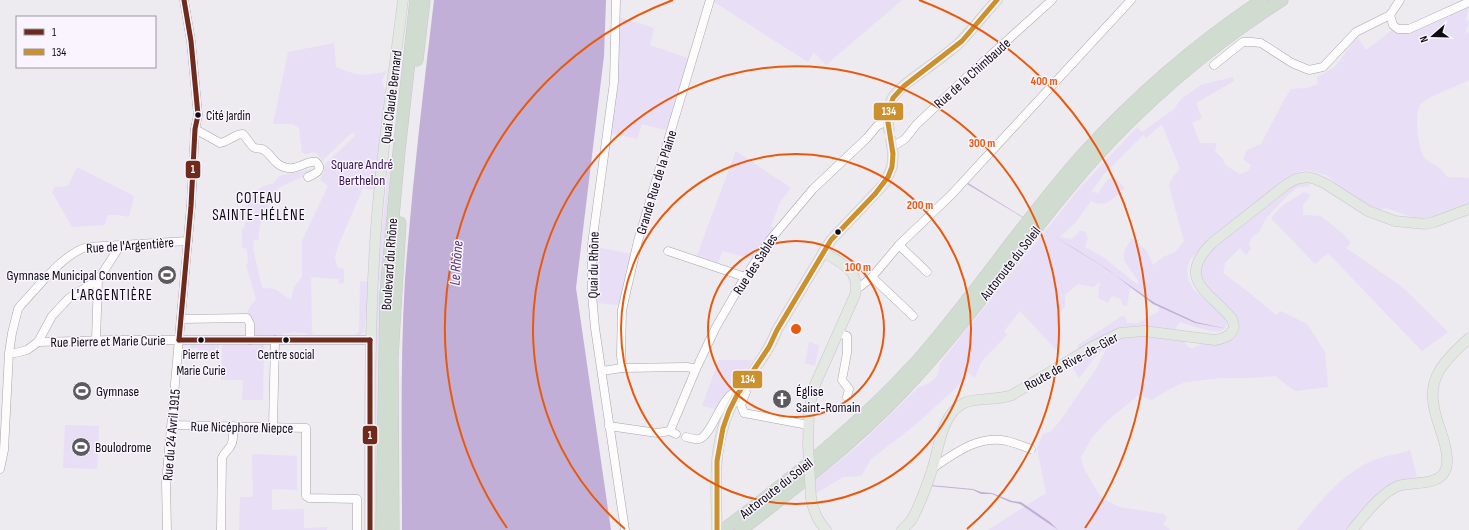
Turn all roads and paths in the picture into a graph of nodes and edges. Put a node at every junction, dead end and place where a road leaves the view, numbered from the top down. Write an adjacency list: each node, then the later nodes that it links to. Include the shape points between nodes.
1 (184, 0): 16 (street, Rue du 24 Avril 1915, via 198,102)
2 (403, 0): 38 (main road, Quai Claude Bernard, via 377,214)
3 (416, 0): 60 (highway, Boulevard du Rhône, via 386,294)
4 (424, 0): 61 (highway, Boulevard du Rhône, via 399,227 392,358)
5 (616, 0): 43 (street, Quai du Rhône, via 614,82 592,244 592,304)
6 (710, 0): 41 (street, Grande Rue de la Plaine, via 636,248 622,310)
7 (997, 0): 17 (main road, via 958,44 895,94 888,111)
8 (1052, 0): 17 (street, Rue de la Chimbaude, via 972,72 905,138)
9 (1131, 0): 22 (street, via 952,194)
10 (1262, 0): 55 (highway, Autoroute du Soleil, via 1174,66 1088,149 940,333 873,407 798,473)
11 (1282, 0): 63 (highway, Autoroute du Soleil, via 1205,55 1138,114 1092,160 948,340 903,391 846,446)
12 (1400, 0): 14 (street)
13 (1469, 2): 14 (street, via 1409,29 1398,29)
14 (1390, 15): 15 (street, via 1356,32 1323,67 1309,70 1292,63 1261,43 1252,42 1243,42)
15 (1214, 65)
16 (195, 129): 18 (street, via 220,144 243,134 253,147 262,149 284,167 297,168 309,162 316,162 319,170); 20 (street, Rue du 24 Avril 1915)
17 (890, 134): 24 (main road, via 892,167 885,182 836,233); 26 (street, Rue des Sables, via 877,126 813,189 770,240)
18 (308, 177)
19 (1469, 209): 53 (main road, Route de Rive-de-Gier, via 1425,224 1395,221 1368,211 1315,178 1296,179 1212,243 1199,258 1196,267 1198,285 1232,319 1234,326 1230,335 1215,340 1129,331 1106,339 1012,395 1000,399 974,400 958,407 945,425)
20 (188, 241): 21 (street, Rue de l'Argentière); 31 (street, Rue du 24 Avril 1915)
21 (121, 245): 28 (street); 54 (street, Rue de l'Argentière, via 78,249 62,262 18,309 7,364 4,450)
22 (899, 245): 25 (street); 27 (street)
23 (668, 251): 26 (street)
24 (823, 252): 29 (main road, via 852,271); 44 (main road)
25 (927, 272)
26 (745, 277): 42 (street, Rue des Sables, via 716,327)
27 (872, 277): 29 (street); 30 (street)
28 (98, 280): 34 (street); 39 (street, via 60,306)
29 (857, 288): 32 (main road)
30 (913, 316)
31 (181, 319): 35 (street, Rue du 24 Avril 1915); 36 (street, via 247,318 250,324)
32 (838, 333): 45 (street, via 847,336 842,380 849,389); 47 (main road, via 814,387)
33 (1469, 338): 66 (main road, via 1437,373 1432,389 1434,408 1448,454 1446,470 1442,476 1432,481 1407,483 1393,488)
34 (96, 340): 35 (street, Rue Pierre et Marie Curie); 39 (street, Rue Pierre et Marie Curie)
35 (179, 340): 36 (street, Rue Pierre et Marie Curie); 46 (street, Rue du 24 Avril 1915)
36 (250, 340): 37 (street, Rue Pierre et Marie Curie)
37 (275, 340): 38 (street, Rue Pierre et Marie Curie); 50 (street)
38 (370, 340): 59 (main road, Quai Claude Bernard)
39 (38, 342): 40 (street, via 27,350)
40 (15, 353)
41 (622, 368): 42 (street, via 687,366); 43 (street)
42 (696, 369): 49 (street, Rue des Sables, via 673,433)
43 (602, 371): 49 (street, Quai du Rhône)
44 (740, 391): 47 (street, via 746,392 741,405 744,413); 51 (street, via 729,396 707,433 697,439); 55 (main road, via 731,406 717,450 716,467)
45 (847, 397)
46 (172, 425): 48 (street, Rue Nicéphore Niepce); 56 (street, Rue du 24 Avril 1915, via 166,491)
47 (808, 425): 64 (main road, bridge, via 812,498 816,514)
48 (233, 426): 50 (street, Rue Nicéphore Niepce); 57 (street, via 231,446 222,458)
49 (609, 426): 62 (street, Quai du Rhône)
50 (273, 427): 58 (street, Rue Nicéphore Niepce, via 306,428 306,496 357,499)
51 (686, 437)
52 (1031, 449): 53 (street, via 1006,441 989,440 962,448)
53 (933, 468): 65 (main road, Route de Rive-de-Gier, via 912,520)
54 (0, 469)
55 (722, 529)
56 (168, 530)
57 (221, 530)
58 (357, 530)
59 (370, 530)
60 (382, 530)
61 (393, 530)
62 (625, 530)
63 (741, 530)
64 (826, 530)
65 (902, 530)
66 (1352, 530)

